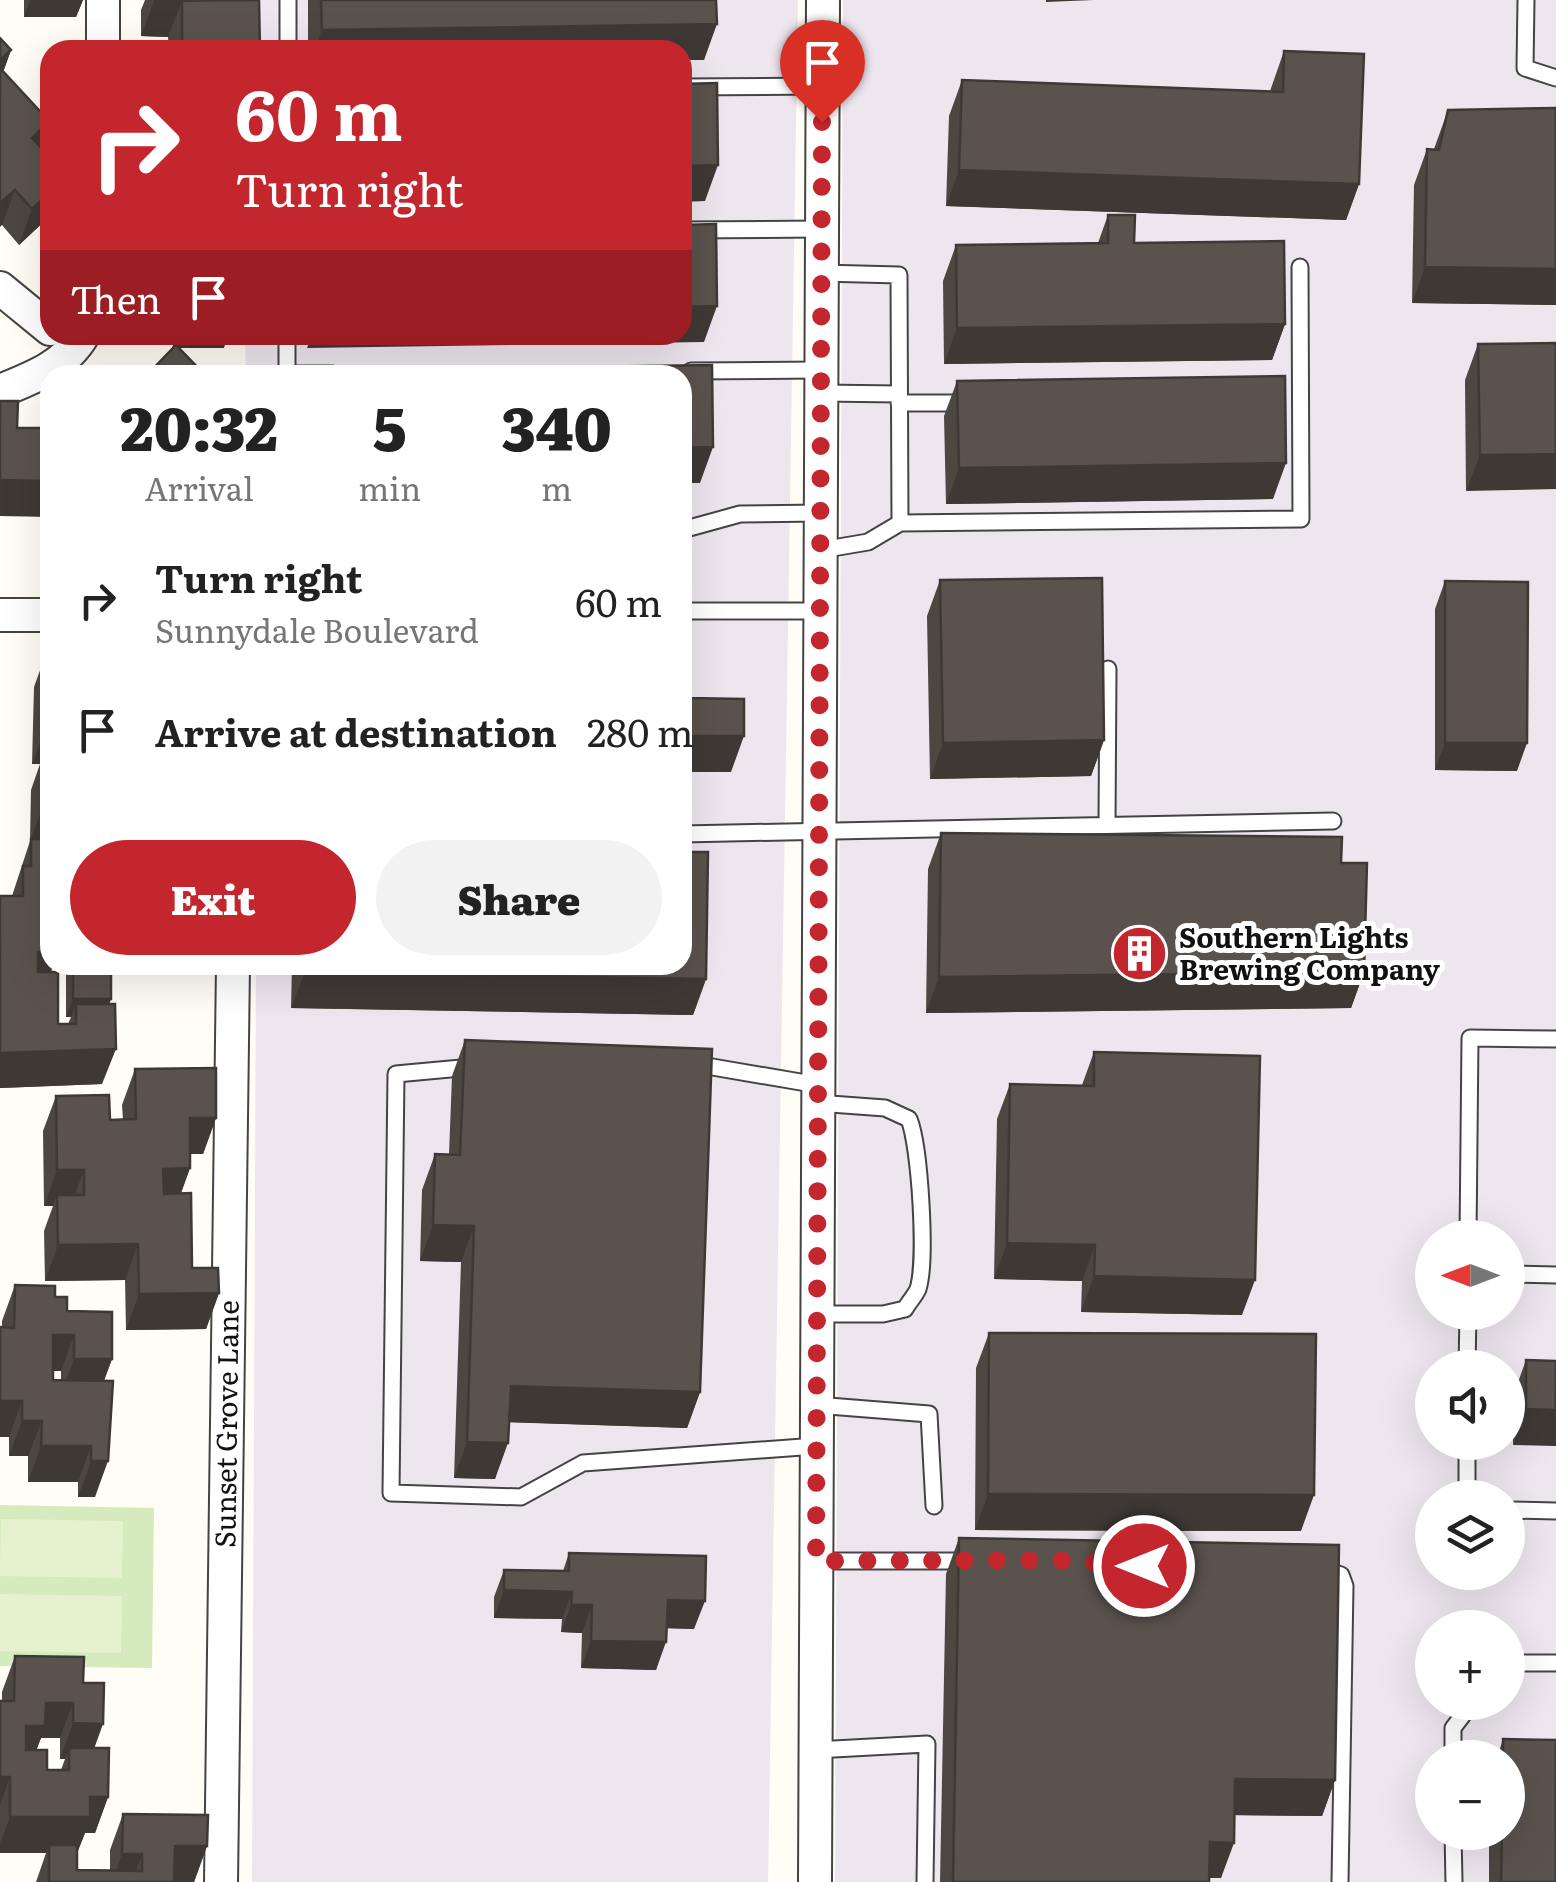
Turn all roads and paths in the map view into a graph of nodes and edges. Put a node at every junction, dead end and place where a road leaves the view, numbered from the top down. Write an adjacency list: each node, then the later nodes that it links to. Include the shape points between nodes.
1 (103, 0): 5 (street)
2 (288, 0): 6 (lane)
3 (823, 0): 8 (street)
4 (1526, 0): 7 (lane, via 1524,68)
5 (103, 40)
6 (288, 40)
7 (1556, 78)
8 (822, 86): 9 (lane); 10 (street)
9 (692, 87)
10 (822, 229): 11 (lane); 13 (street)
11 (692, 230)
12 (1300, 267): 21 (lane)
13 (822, 273): 18 (street); 22 (lane, via 899,275)
14 (0, 288): 15 (street)
15 (40, 317)
16 (692, 372): 18 (lane)
17 (40, 374): 19 (street)
18 (821, 382): 22 (lane); 24 (street)
19 (0, 391)
20 (1279, 396): 21 (lane)
21 (1298, 396): 25 (lane, via 1301,519)
22 (900, 398): 23 (lane); 25 (lane)
23 (992, 403)
24 (822, 513): 26 (lane, via 740,514); 27 (street)
25 (900, 522): 27 (lane, via 868,542)
26 (692, 527)
27 (821, 550): 28 (street)
28 (820, 611): 29 (lane); 35 (street)
29 (692, 612)
30 (0, 615): 31 (street)
31 (40, 616)
32 (1108, 668): 34 (lane)
33 (1333, 821): 34 (lane)
34 (1107, 824): 35 (lane)
35 (818, 832): 36 (lane); 41 (street)
36 (692, 834)
37 (233, 975): 58 (street, Sunset Grove Lane)
38 (1556, 1040): 42 (lane, via 1470,1038)
39 (674, 1064): 41 (lane)
40 (495, 1065): 47 (lane, via 396,1074 390,1493 521,1497 583,1464)
41 (818, 1094): 45 (street); 45 (lane, via 908,1119 919,1144 919,1256 918,1289 904,1309)
42 (1468, 1220)
43 (1525, 1274): 44 (lane)
44 (1556, 1275)
45 (817, 1314): 46 (street)
46 (816, 1406): 47 (street); 48 (lane, via 929,1414)
47 (816, 1446): 51 (street)
48 (934, 1506)
49 (1525, 1510): 50 (lane)
50 (1556, 1511)
51 (816, 1561): 52 (lane); 56 (street)
52 (978, 1561)
53 (1305, 1566): 61 (lane, via 1331,1570 1345,1586)
54 (1525, 1663): 55 (lane)
55 (1556, 1663)
56 (815, 1750): 59 (street); 60 (lane, via 927,1744)
57 (1453, 1850): 62 (lane)
58 (221, 1882)
59 (814, 1882)
60 (924, 1882)
61 (1340, 1882)
62 (1454, 1882)

